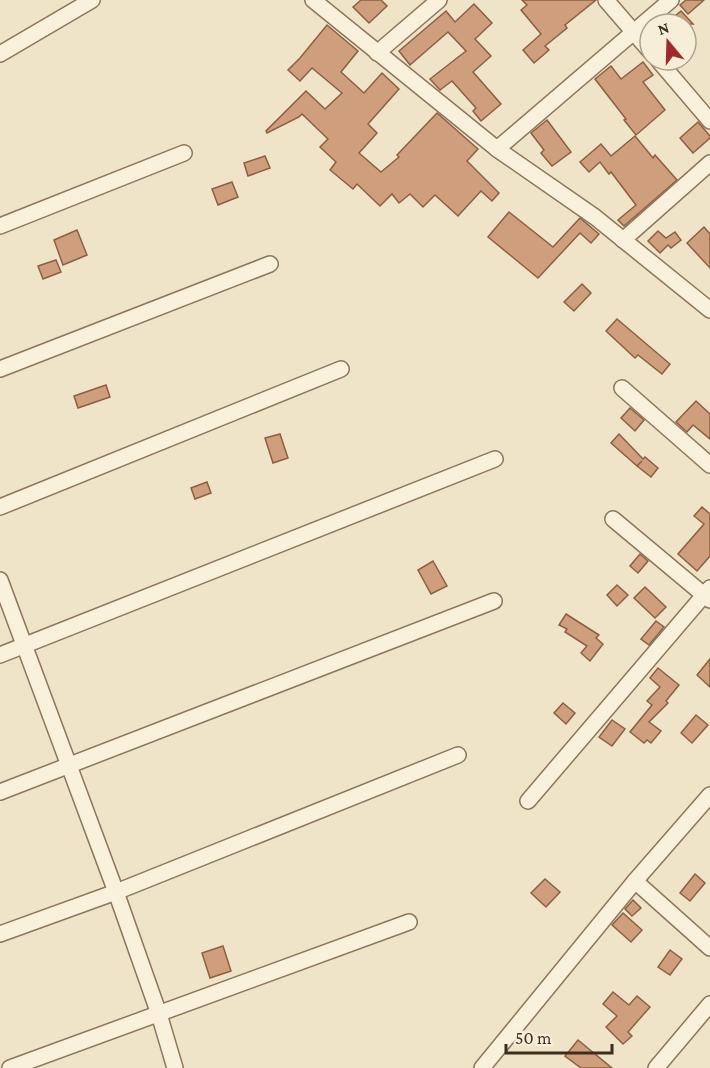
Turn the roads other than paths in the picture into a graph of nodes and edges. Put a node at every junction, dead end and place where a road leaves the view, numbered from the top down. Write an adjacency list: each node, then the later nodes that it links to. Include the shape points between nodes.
1 (92, 0): 9 (street)
2 (313, 0): 8 (street)
3 (439, 0): 8 (street)
4 (606, 0): 6 (street)
5 (671, 0): 6 (street)
6 (634, 32): 7 (street); 12 (street)
7 (638, 37)
8 (377, 52): 12 (street)
9 (0, 54)
10 (668, 72): 11 (street)
11 (710, 121)
12 (497, 149): 16 (street)
13 (184, 153): 15 (street)
14 (710, 163): 16 (street)
15 (0, 226)
16 (623, 240): 18 (street)
17 (270, 264): 19 (street)
18 (710, 310)
19 (0, 369)
20 (341, 369): 24 (street)
21 (622, 388): 23 (street)
22 (495, 459): 29 (street)
23 (710, 465)
24 (0, 507)
25 (613, 519): 27 (street)
26 (0, 580): 29 (street)
27 (708, 595): 35 (street)
28 (494, 601): 32 (street)
29 (24, 646): 30 (street); 32 (street)
30 (0, 656)
31 (458, 755): 37 (street)
32 (68, 766): 33 (street); 37 (street)
33 (0, 792)
34 (710, 795): 36 (street)
35 (528, 801)
36 (635, 881): 40 (street); 45 (street)
37 (116, 892): 39 (street); 42 (street)
38 (409, 922): 42 (street)
39 (0, 934)
40 (710, 948)
41 (710, 1004): 46 (street)
42 (159, 1014): 43 (street); 44 (street)
43 (10, 1068)
44 (175, 1068)
45 (482, 1068)
46 (656, 1068)

